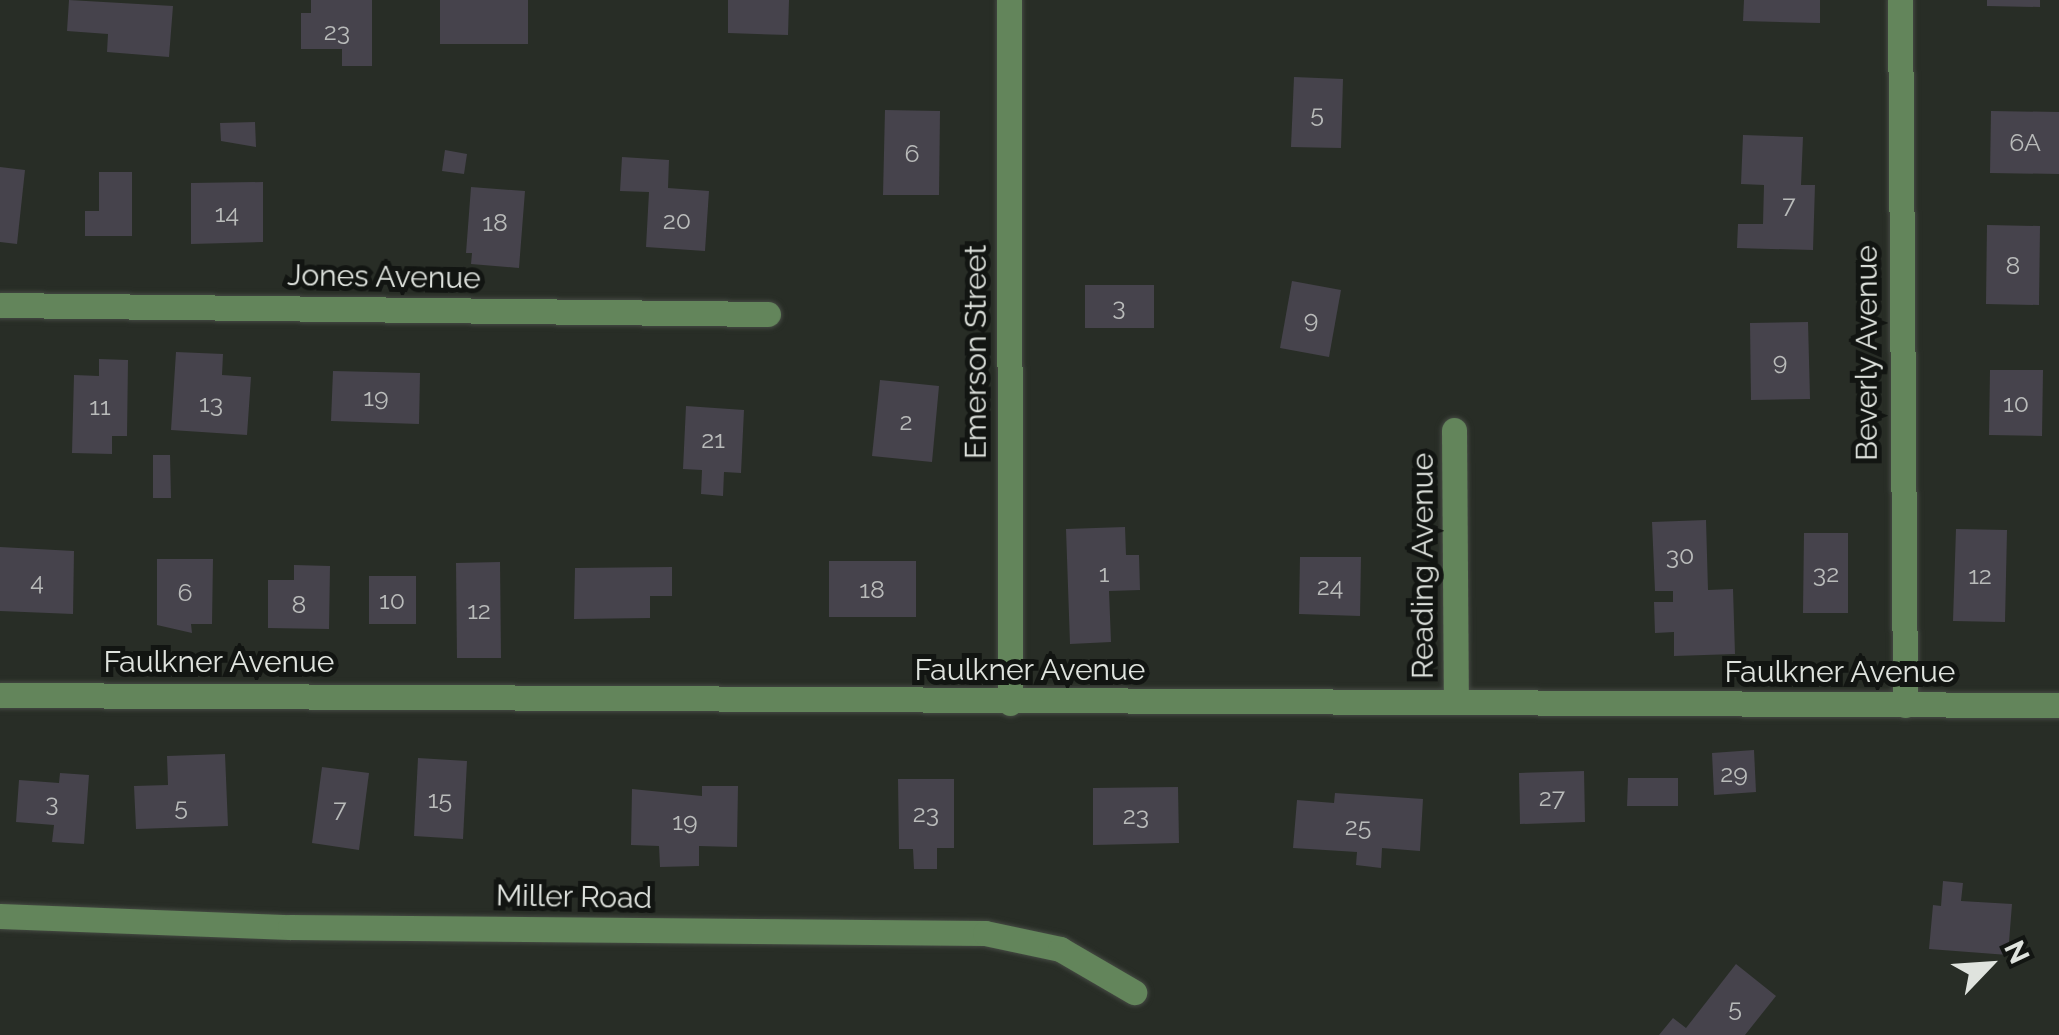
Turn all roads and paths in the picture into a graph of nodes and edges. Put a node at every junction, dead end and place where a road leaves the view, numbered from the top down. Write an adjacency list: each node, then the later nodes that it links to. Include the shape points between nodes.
1 (1009, 0): 8 (street, Emerson Street)
2 (1900, 0): 10 (street, Beverly Avenue)
3 (0, 305): 4 (street, Jones Avenue)
4 (768, 314)
5 (1454, 430): 7 (street, Reading Avenue)
6 (0, 695): 8 (street, Faulkner Avenue)
7 (1456, 702): 8 (street, Faulkner Avenue); 10 (street, Faulkner Avenue)
8 (1010, 703)
9 (2059, 705): 10 (street, Faulkner Avenue)
10 (1905, 706)
11 (0, 916): 12 (street, Miller Road, via 290,927 985,933 1060,949)
12 (1134, 992)

